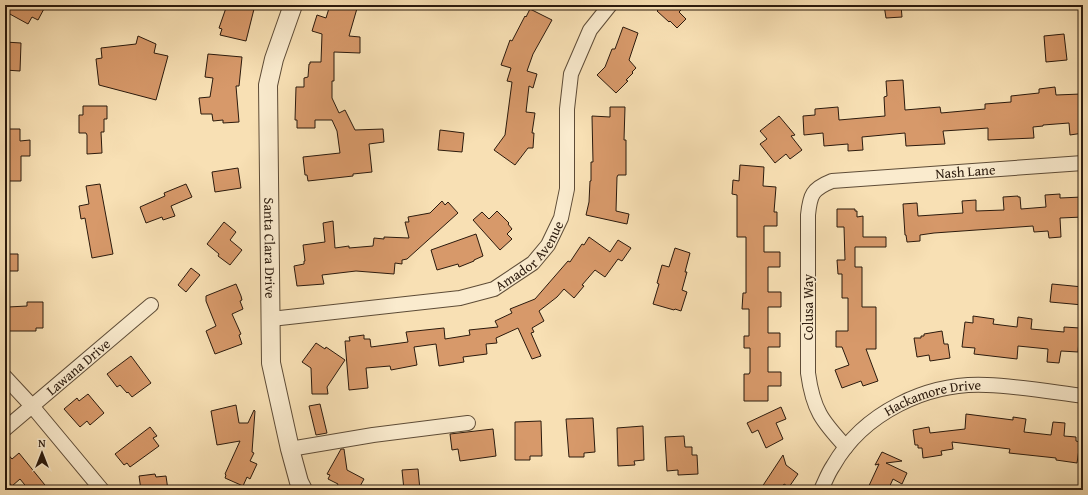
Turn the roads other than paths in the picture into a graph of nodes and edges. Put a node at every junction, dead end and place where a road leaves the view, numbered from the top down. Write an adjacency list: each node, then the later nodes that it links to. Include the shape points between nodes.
1 (293, 5): 6 (street, Santa Clara Drive, via 274,59 268,85)
2 (610, 5): 6 (street, Amador Avenue, via 590,30 571,74 567,109 567,189 561,218 548,246 533,263 494,289 460,298)
3 (1083, 163): 4 (street, Nash Lane)
4 (847, 180): 12 (street, Colusa Way, via 832,181 821,186 810,197 808,215 810,391 825,424)
5 (151, 305): 9 (street, Lawana Drive)
6 (271, 319): 13 (street, Santa Clara Drive, via 271,363)
7 (5, 377): 9 (street)
8 (1083, 396): 12 (street, Hackamore Drive, via 987,384 938,389 910,398 882,414)
9 (32, 406): 11 (street, Lawana Drive); 14 (street)
10 (468, 423): 13 (street)
11 (5, 429)
12 (846, 447): 16 (street, Hackamore Drive, via 833,465)
13 (290, 449): 15 (street, Santa Clara Drive, via 299,482)
14 (102, 490)
15 (304, 490)
16 (821, 490)

